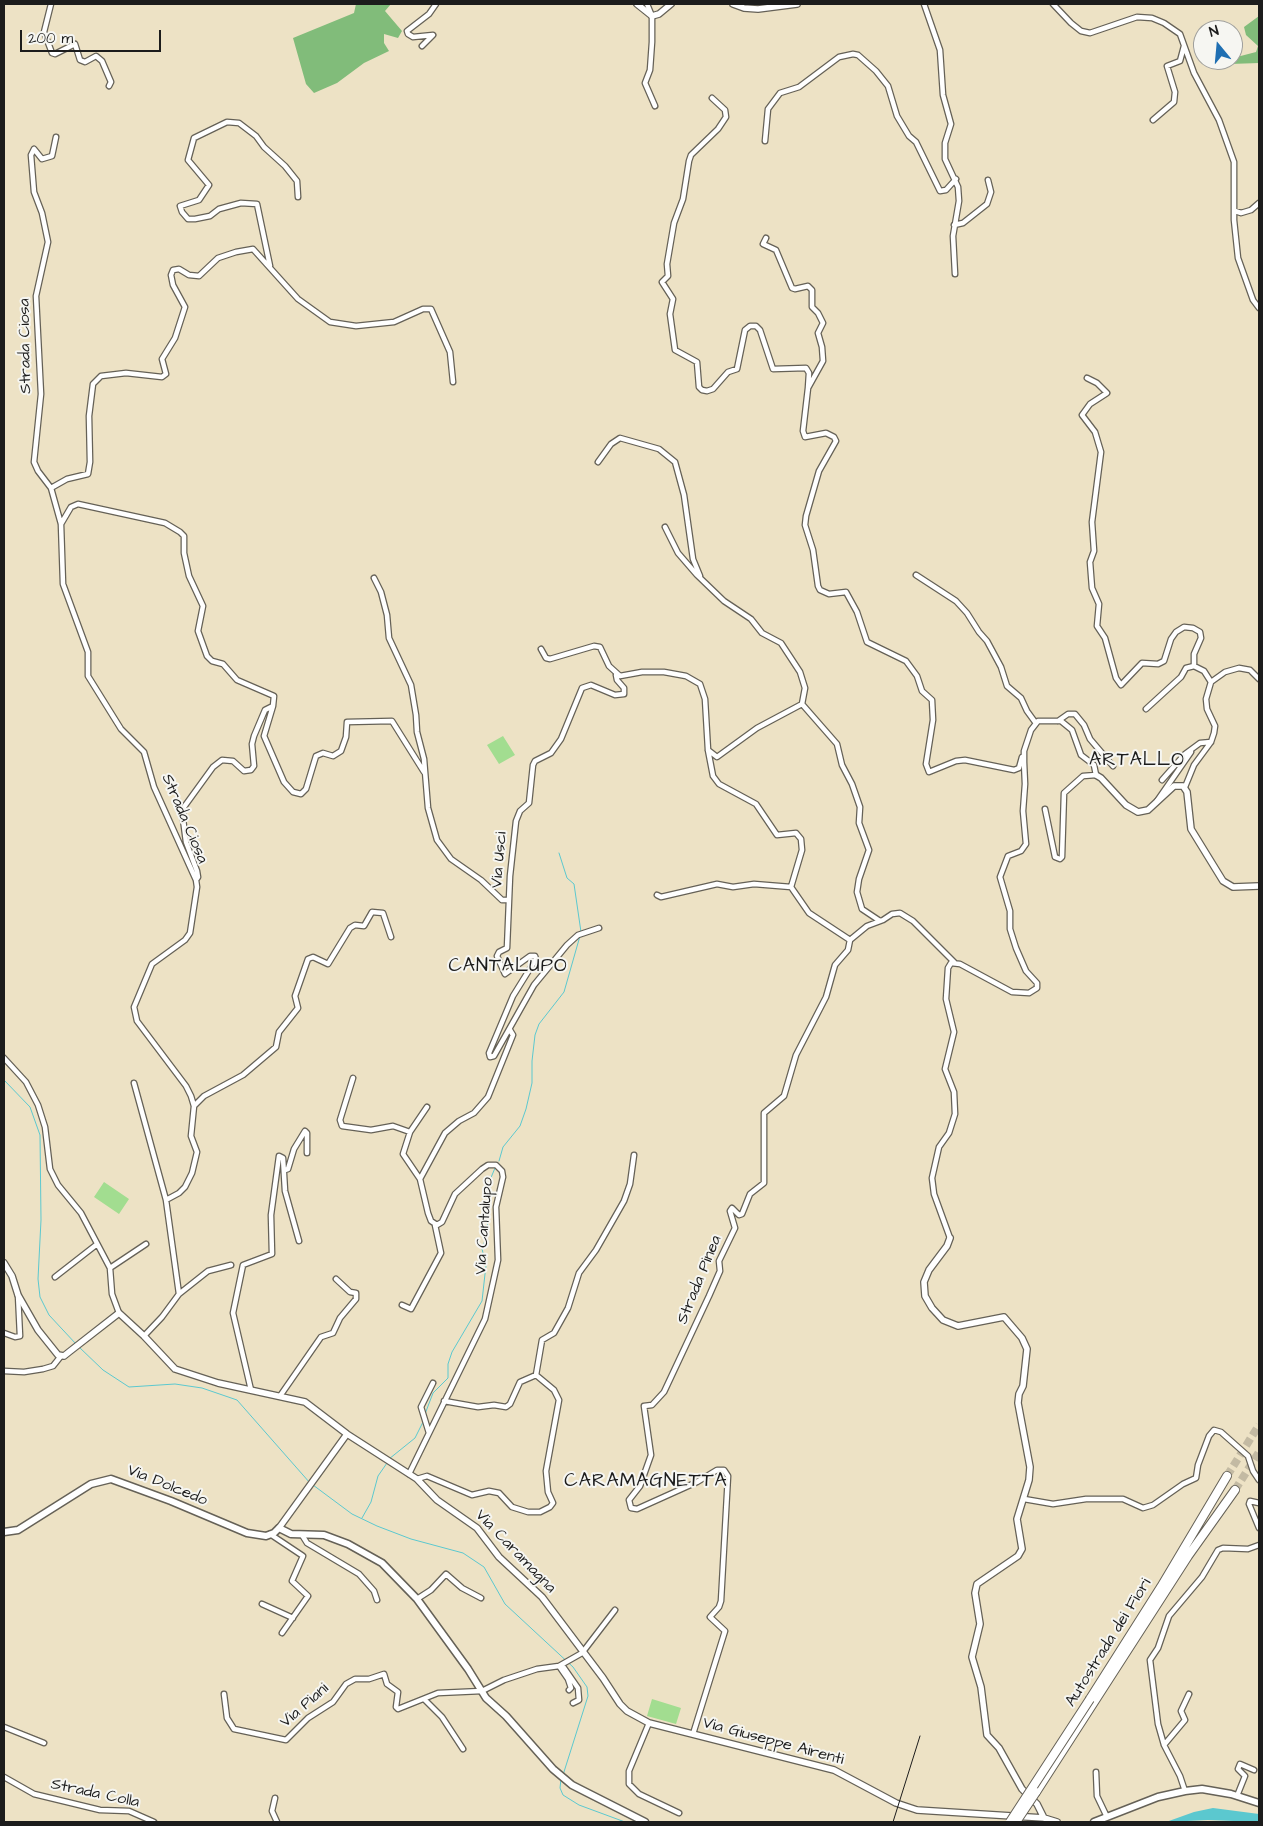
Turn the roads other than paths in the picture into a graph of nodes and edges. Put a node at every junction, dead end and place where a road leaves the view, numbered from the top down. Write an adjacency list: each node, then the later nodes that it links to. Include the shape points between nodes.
1 (51, 4): 13 (street, via 44,32 52,53 75,44 80,60 85,62 96,56 102,61 111,82)
2 (436, 4): 11 (street, via 429,14 407,30 413,37 433,35)
3 (637, 4): 10 (street)
4 (647, 4): 10 (street)
5 (671, 4): 10 (street)
6 (733, 4): 7 (street, via 758,9)
7 (796, 4)
8 (924, 4): 19 (street, via 940,50 943,95 951,124 945,159)
9 (1053, 4): 12 (street, via 1081,31 1090,33 1137,17 1152,18 1177,30)
10 (652, 16): 15 (street, via 652,62 645,83)
11 (422, 46)
12 (1184, 46): 16 (street, via 1180,61 1167,66 1175,92 1174,102); 23 (street, via 1234,162)
13 (109, 86)
14 (712, 98): 31 (street, via 723,107 726,117 691,155 683,199 674,223 668,276 662,282 673,299 670,314 675,350 697,362 699,387 708,391 728,372 737,369 745,330 756,326 773,369 806,368)
15 (655, 106)
16 (1153, 120)
17 (56, 137): 33 (street, Strada Ciosa, via 52,156 42,159 36,150 31,151 34,192 48,242 36,296 41,394 34,455 38,471)
18 (765, 141): 19 (street, via 768,109 780,93 799,87 839,56 858,55 888,86 897,116 916,142 940,191 946,190)
19 (956, 180): 24 (street, via 959,196)
20 (988, 180): 24 (street, via 991,192 987,204 969,220)
21 (298, 197): 26 (street, via 296,181 286,166 239,124 227,122 194,138 188,160 208,185 199,200 180,206 182,212 188,219 195,219 233,205 255,203)
22 (1259, 203): 23 (street, via 1251,210)
23 (1235, 211): 28 (street, via 1238,258)
24 (954, 224): 27 (street)
25 (766, 238): 31 (street, via 763,244 776,250 792,288 808,286 812,290 812,307 822,321 818,333 823,362)
26 (270, 268): 30 (street, via 298,299 330,322 356,326 394,322 431,308 450,352); 33 (street, via 253,249 218,258 199,276 189,275 180,269 173,270 173,285 184,307 175,338 162,359 166,374 162,377 126,373 101,376 94,384 89,416 88,474)
27 (956, 274)
28 (1259, 308)
29 (1087, 378): 40 (street, via 1107,393 1090,404 1082,415 1095,432 1101,452 1092,522 1094,551 1090,565 1092,588 1099,604 1097,626 1105,638 1117,681 1125,684 1142,663 1164,661 1171,639 1184,627 1200,632)
30 (453, 382)
31 (808, 388): 51 (street, via 805,437 826,433 836,441 819,471 806,516 805,526 820,590 829,594 846,592 867,642 906,661 917,676 922,691 932,700 927,769 930,772 965,760 1017,770)
32 (598, 462): 38 (street, via 611,444 620,438 659,449 675,462 684,495 694,564)
33 (51, 488): 34 (street, Strada Ciosa)
34 (61, 524): 45 (street, via 71,507 78,504 165,523 184,536 189,576 202,606 198,631 209,659 223,664 237,680 271,693 275,700); 60 (street, Strada Ciosa, via 63,584 88,652 88,676 121,730 144,752 154,786)
35 (665, 527): 38 (street, via 678,552)
36 (916, 575): 48 (street, via 956,601 967,613 988,641 1007,686 1022,698 1026,711)
37 (374, 578): 54 (street, via 381,592 389,638 411,685)
38 (704, 582): 44 (street, via 724,601 751,619 762,633 784,646 804,680 806,688)
39 (541, 649): 41 (street, via 550,659 600,647)
40 (1194, 666): 43 (street, via 1204,671); 46 (street, via 1186,668 1181,677)
41 (616, 675): 50 (street, via 625,677 642,672 664,672 686,676 700,684 706,699); 64 (street, Via Usci, via 625,690 621,696 591,685 582,688 561,739 551,753 533,765 529,803 520,810 516,821)
42 (1259, 679): 43 (street, via 1250,670 1239,668 1225,672)
43 (1211, 682): 49 (street, via 1206,699 1215,726)
44 (802, 704): 50 (street, via 717,756); 65 (street, via 837,744 842,765 852,784 860,808 860,826 869,847 857,892 862,909)
45 (273, 706): 54 (street, via 264,736 284,782 293,792 301,794 306,790 316,756 323,753 333,756 341,751 347,722 392,721); 60 (street, via 266,709 254,736 254,766 251,770 244,771 233,761 222,760 213,767 184,807 186,842 198,875)
46 (1146, 709)
47 (1058, 721): 48 (street); 53 (street, via 1068,714 1075,714); 55 (street, via 1072,730 1081,755 1094,765)
48 (1035, 722): 51 (street)
49 (1211, 742): 52 (street, via 1200,743); 57 (street, via 1194,765)
50 (708, 750): 62 (street, via 713,776 719,784 756,804 777,835 798,835 802,850)
51 (1024, 751): 69 (street, via 1026,844 1021,851 1008,856 1000,882 1010,911 1010,929 1016,948 1037,988 1029,993 1012,992)
52 (1192, 751): 56 (street, via 1185,754); 58 (street)
53 (1113, 766)
54 (424, 772): 64 (street, via 428,808 441,847 451,859 500,898)
55 (1096, 775): 58 (street, via 1131,809 1143,812); 59 (street, via 1084,776 1064,793 1060,858 1055,856)
56 (1162, 780)
57 (1185, 787): 58 (street, via 1174,786); 61 (street, via 1191,829 1223,881 1233,887)
58 (1154, 804)
59 (1045, 809)
60 (196, 880): 74 (street, Strada Ciosa, via 190,933 152,964 135,1001 134,1011 139,1024 186,1086)
61 (1259, 886)
62 (791, 887): 63 (street, via 717,884 661,897); 68 (street, via 809,913)
63 (657, 895)
64 (509, 900): 70 (street, Via Usci, via 507,948 497,956 505,974 530,956 536,959 513,996 490,1057 494,1056)
65 (880, 921): 68 (street, via 867,926); 69 (street, via 900,913 913,921)
66 (599, 928): 70 (street, via 578,935 567,945 534,985)
67 (391, 937): 74 (street, via 383,913 372,912 364,926 350,928 328,964 313,957 308,959 295,996 298,1008 279,1032 276,1047 243,1075 204,1096)
68 (850, 940): 139 (street, Strada Pinea, via 848,950 835,965 826,997 796,1055 784,1096 764,1113 764,1183 750,1194 742,1214 732,1208 730,1211 735,1228 719,1260 720,1270 709,1296 664,1392 652,1404 644,1406 651,1455 640,1486 630,1500 631,1508 637,1509 717,1470 724,1470 727,1474 721,1601 710,1617 726,1631)
69 (956, 963): 83 (street, via 951,963 948,968 946,999 954,1032 945,1069 954,1092 955,1114 949,1133 939,1147 932,1178 934,1194)
70 (510, 1030): 80 (street, via 513,1035 488,1097 474,1113 445,1133)
71 (4, 1058): 86 (street, via 26,1082 38,1104 54,1179 81,1213)
72 (353, 1078): 76 (street, via 340,1120 342,1126 371,1130 393,1126)
73 (134, 1083): 81 (street)
74 (194, 1106): 81 (street, Strada Ciosa, via 191,1136 197,1148 195,1165 185,1186)
75 (427, 1107): 76 (street)
76 (410, 1132): 80 (street, via 403,1154)
77 (307, 1153): 79 (street, via 305,1131)
78 (634, 1154): 100 (street, via 624,1201 580,1273 568,1308 554,1333 542,1340)
79 (285, 1170): 84 (street, via 285,1191); 102 (street, via 283,1158 279,1156 271,1211 272,1254 243,1265 233,1313)
80 (420, 1179): 82 (street, via 428,1214)
81 (166, 1200): 92 (street)
82 (435, 1224): 94 (street, via 441,1253 412,1310); 104 (street, Via Cantalupo, via 440,1225 455,1194 472,1177 488,1165 499,1167 503,1177 496,1207 498,1260 490,1302)
83 (950, 1238): 112 (street, via 924,1282 927,1301 948,1324 958,1326 1004,1318 1026,1342 1024,1378 1018,1403 1030,1467)
84 (299, 1241)
85 (146, 1244): 89 (street)
86 (96, 1245): 89 (street); 90 (street)
87 (4, 1263): 93 (street)
88 (231, 1265): 92 (street, via 208,1271)
89 (110, 1268): 95 (street, via 112,1294)
90 (55, 1277)
91 (336, 1279): 103 (street, via 350,1292 356,1293 356,1299 340,1318 333,1333 321,1337)
92 (179, 1294): 97 (street)
93 (18, 1295): 96 (street, via 20,1336); 98 (street, via 38,1330)
94 (402, 1305)
95 (119, 1313): 97 (street, Via Caramagna); 98 (street)
96 (4, 1334)
97 (144, 1336): 102 (street, Via Caramagna, via 175,1369)
98 (61, 1356): 99 (street, via 53,1366 24,1372)
99 (4, 1371)
100 (536, 1375): 104 (street, via 520,1382 507,1407 478,1407); 109 (street, via 554,1390 559,1400 546,1471 553,1504 542,1511 528,1512 510,1506 499,1493 487,1491 472,1495 428,1477)
101 (433, 1382): 105 (street, via 421,1407)
102 (251, 1390): 103 (street, Via Caramagna)
103 (280, 1396): 106 (street, Via Caramagna, via 313,1406)
104 (444, 1401): 105 (street, Via Cantalupo)
105 (429, 1432): 107 (street, Via Cantalupo)
106 (347, 1434): 107 (street, Via Caramagna); 114 (street)
107 (409, 1474): 109 (street, Via Caramagna)
108 (1227, 1476): 134 (highway, Autostrada dei Fiori)
109 (417, 1479): 127 (street, Via Caramagna, via 437,1500 477,1528 499,1557 542,1596)
110 (1259, 1480): 112 (street, via 1248,1456 1222,1432 1214,1430 1198,1464 1196,1478 1153,1505 1143,1508 1123,1499 1086,1499 1053,1504)
111 (1234, 1490): 134 (highway, Autostrada dei Fiori)
112 (1024, 1499): 152 (street, via 1016,1519 1022,1549 1018,1556 988,1575 976,1587 980,1624 972,1657 981,1688 987,1735 999,1748 1022,1789 1037,1804)
113 (1259, 1503): 115 (street, via 1250,1501 1249,1504)
114 (279, 1528): 117 (main road); 118 (main road)
115 (1259, 1528)
116 (4, 1532): 117 (main road, Via Dolcedo, via 18,1530 91,1484 111,1479 247,1533 257,1536)
117 (270, 1534): 125 (street, via 303,1556 292,1581 308,1596)
118 (302, 1535): 121 (main road, via 324,1536 366,1552 387,1567); 122 (street, via 307,1543 359,1574 374,1590)
119 (1259, 1546): 141 (street, via 1223,1548 1217,1552 1202,1577 1171,1612 1158,1648 1150,1660 1158,1724)
120 (480, 1598): 121 (street, via 446,1574)
121 (417, 1599): 130 (main road)
122 (377, 1600)
123 (262, 1604): 125 (street)
124 (615, 1610): 127 (street)
125 (293, 1618): 126 (street)
126 (282, 1634)
127 (582, 1653): 128 (street, Via Piani); 136 (street, Via Caramagna)
128 (560, 1665): 129 (street, via 572,1688); 130 (street, Via Piani, via 513,1677); 135 (street, via 578,1688 579,1700)
129 (569, 1690)
130 (482, 1691): 133 (street, Via Piani, via 438,1693); 155 (main road, via 556,1773)
131 (224, 1694): 133 (street, Via Piani, via 227,1718 234,1729 286,1740 308,1718 333,1702 346,1684 355,1679 384,1674 387,1684 398,1692 398,1709)
132 (1189, 1694): 141 (street, via 1181,1712 1185,1720)
133 (425, 1700): 142 (street, via 442,1717)
134 (1092, 1701): 156 (highway, Autostrada dei Fiori, bridge); 157 (highway, Autostrada dei Fiori, bridge)
135 (573, 1703)
136 (627, 1711): 137 (street, Via Giuseppe Airenti)
137 (649, 1723): 139 (street, Via Giuseppe Airenti); 150 (street, via 629,1771 629,1784 639,1794)
138 (4, 1726): 140 (street)
139 (692, 1734): 152 (street, Via Giuseppe Airenti, via 834,1770 896,1803 917,1810)
140 (44, 1743)
141 (1164, 1745): 146 (street)
142 (463, 1749)
143 (1254, 1770): 147 (street, via 1240,1764 1238,1769 1245,1776)
144 (1096, 1772): 151 (street, via 1097,1796)
145 (4, 1776): 153 (street, Strada Colla, via 34,1794 100,1810 129,1811)
146 (1185, 1791): 147 (main road, via 1202,1789); 151 (main road, via 1158,1797)
147 (1237, 1796): 149 (main road)
148 (275, 1798): 154 (street, via 272,1811)
149 (1259, 1803)
150 (679, 1813)
151 (1107, 1817): 159 (main road)
152 (1044, 1818): 158 (street, Via Giuseppe Airenti)
153 (154, 1822)
154 (277, 1822)
155 (645, 1822)
156 (1010, 1822)
157 (1016, 1822)
158 (1057, 1822)
159 (1094, 1822)

